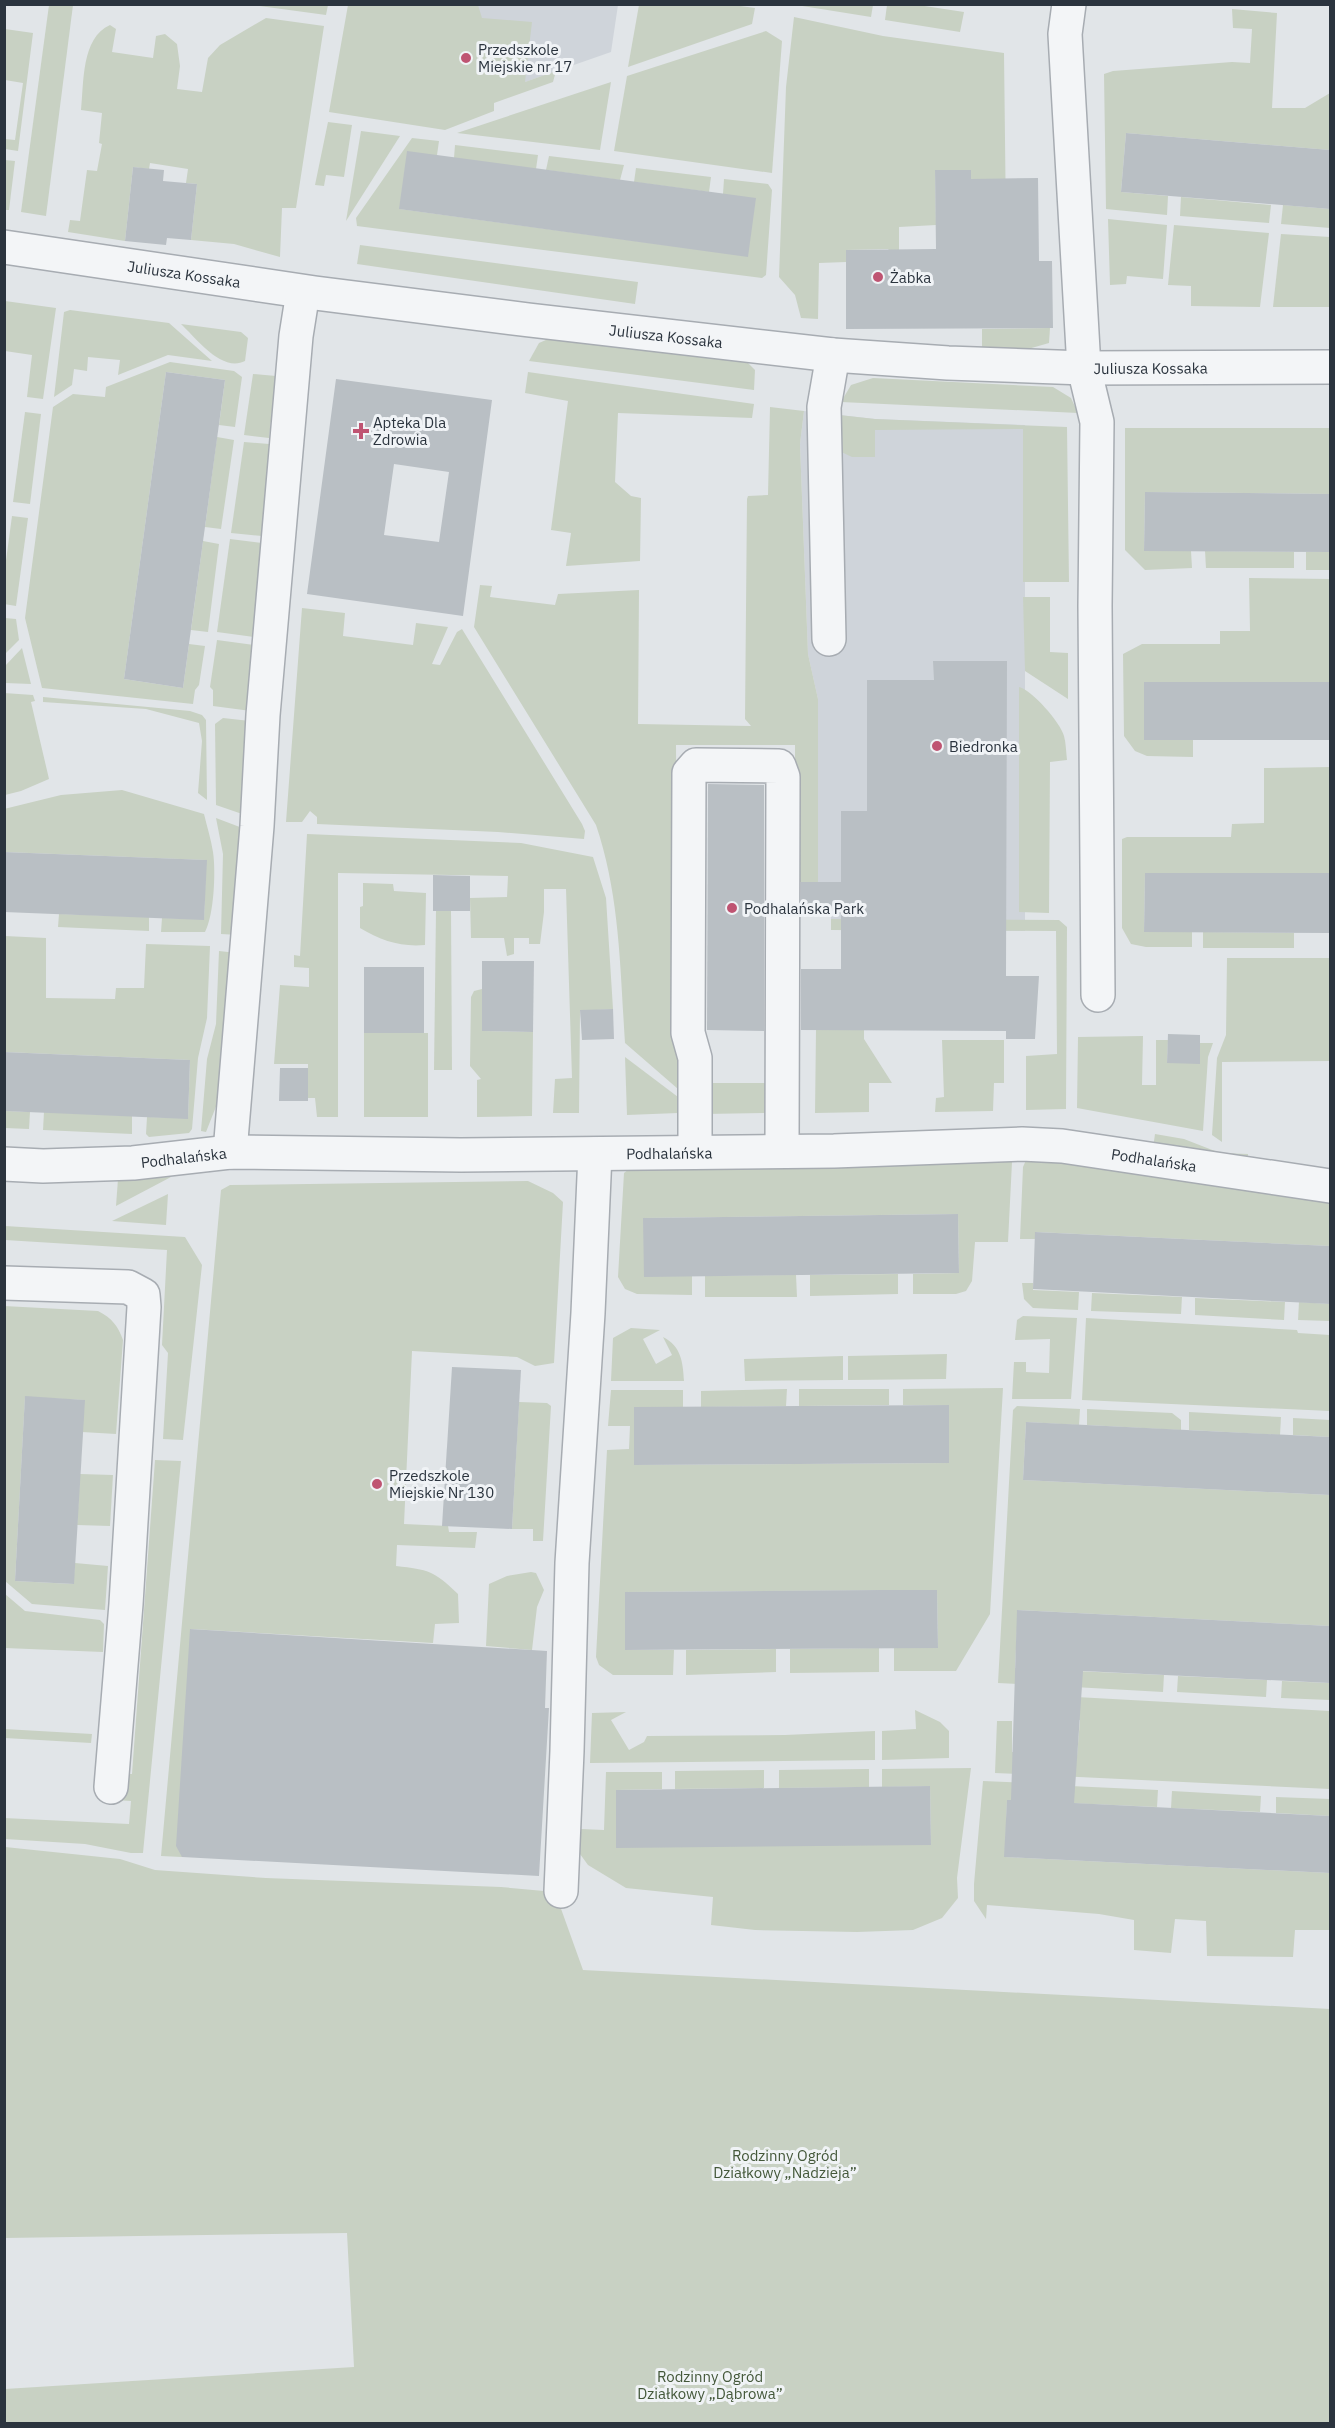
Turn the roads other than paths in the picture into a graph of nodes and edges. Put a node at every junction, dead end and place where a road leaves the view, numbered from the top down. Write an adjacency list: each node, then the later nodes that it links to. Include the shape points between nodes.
1 (1069, 4): 6 (street, via 1065,34)
2 (4, 247): 3 (street, Juliusza Kossaka)
3 (303, 292): 4 (street, Juliusza Kossaka); 10 (street, via 278,540)
4 (833, 355): 6 (street, Juliusza Kossaka); 7 (street, via 824,406)
5 (1330, 367): 6 (street, Juliusza Kossaka)
6 (1084, 368): 8 (street, via 1097,422)
7 (829, 639)
8 (1098, 995)
9 (782, 1151): 11 (street, Podhalańska); 11 (street, via 783,777 779,766 696,765 688,773 688,1033 694,1058); 14 (street, Podhalańska, via 1062,1146)
10 (230, 1152): 12 (street, Podhalańska); 13 (street, Podhalańska, via 133,1163)
11 (694, 1152): 12 (street, Podhalańska)
12 (595, 1154): 17 (street, via 572,1563)
13 (4, 1164)
14 (1330, 1186)
15 (4, 1283): 16 (street, via 128,1287 142,1295 126,1604)
16 (111, 1787)
17 (561, 1891)

